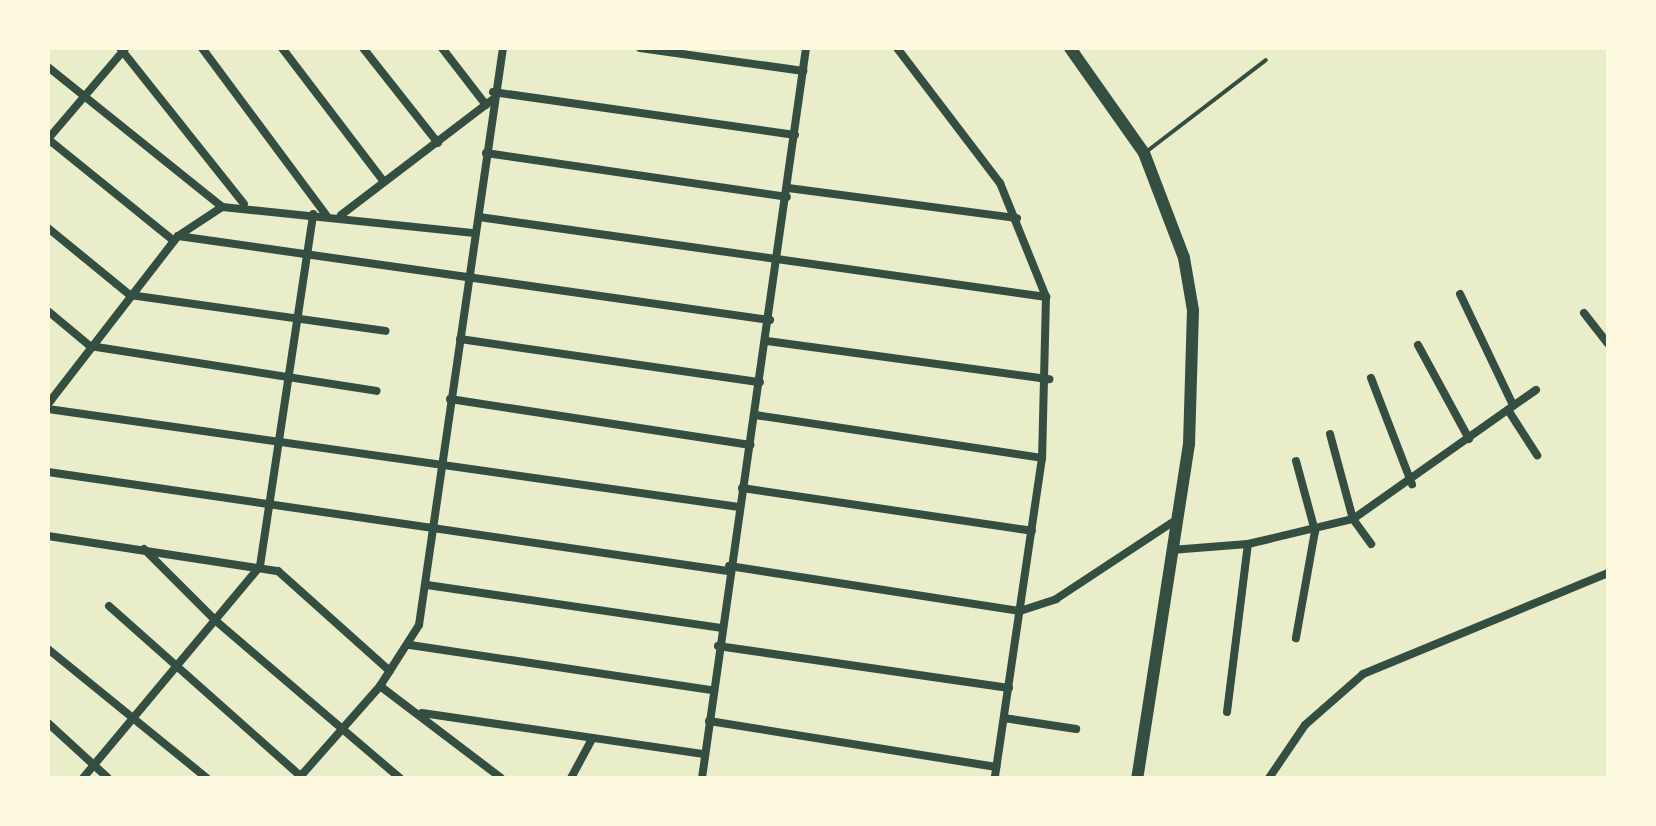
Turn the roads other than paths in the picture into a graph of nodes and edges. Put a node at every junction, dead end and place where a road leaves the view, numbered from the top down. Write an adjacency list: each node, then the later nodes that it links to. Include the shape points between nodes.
1 (202, 48): 26 (street)
2 (282, 48): 21 (street)
3 (363, 48): 18 (street)
4 (442, 48): 15 (street)
5 (503, 48): 15 (street)
6 (640, 48): 13 (street)
7 (806, 48): 13 (street)
8 (897, 48): 29 (street, via 1000,183)
9 (1070, 48): 20 (main road)
10 (123, 49): 14 (street); 23 (street)
11 (1266, 60): 20 (lane)
12 (48, 67): 14 (street)
13 (803, 71): 16 (street)
14 (83, 94): 17 (street); 24 (street)
15 (490, 99): 16 (street); 18 (street); 19 (street)
16 (795, 135): 22 (street)
17 (48, 139): 32 (street)
18 (438, 143): 21 (street)
19 (486, 153): 22 (street); 28 (street)
20 (1144, 153): 73 (main road, via 1184,258 1193,310 1192,408)
21 (384, 182): 27 (street)
22 (788, 192): 29 (street); 34 (street)
23 (244, 204): 24 (street); 25 (street)
24 (222, 207): 32 (street)
25 (313, 214): 26 (street); 33 (street)
26 (326, 215): 27 (street)
27 (340, 215): 31 (street)
28 (479, 217): 31 (street); 34 (street)
29 (1017, 218): 38 (street)
30 (48, 228): 37 (street)
31 (475, 233): 35 (street)
32 (176, 239): 33 (street); 37 (street)
33 (305, 257): 35 (street); 41 (street)
34 (778, 261): 38 (street); 42 (street)
35 (468, 276): 42 (street); 44 (street)
36 (1460, 294): 57 (street)
37 (130, 295): 41 (street); 48 (street)
38 (1046, 297): 51 (street)
39 (48, 311): 48 (street)
40 (1584, 313): 46 (street)
41 (296, 317): 43 (street); 49 (street)
42 (770, 320): 45 (street)
43 (385, 331)
44 (460, 339): 52 (street); 55 (street)
45 (767, 341): 51 (street); 52 (street)
46 (1608, 344)
47 (1418, 345): 60 (street)
48 (90, 346): 49 (street); 56 (street)
49 (287, 378): 54 (street); 61 (street)
50 (1371, 378): 68 (street)
51 (1049, 379): 64 (street)
52 (760, 382): 58 (street)
53 (1536, 390): 57 (street)
54 (376, 391)
55 (450, 399): 62 (street); 66 (street)
56 (49, 401): 61 (street)
57 (1510, 407): 60 (street); 63 (street)
58 (755, 415): 62 (street); 64 (street)
59 (1330, 434): 72 (street)
60 (1469, 439): 68 (street)
61 (278, 442): 66 (street); 70 (street)
62 (750, 445): 69 (street)
63 (1537, 455)
64 (1042, 458): 75 (street)
65 (1296, 461): 76 (street)
66 (442, 464): 71 (street); 74 (street)
67 (48, 472): 70 (street)
68 (1412, 484): 72 (street)
69 (742, 488): 71 (street); 75 (street)
70 (271, 502): 74 (street); 82 (street)
71 (739, 507): 83 (street)
72 (1353, 519): 76 (street); 79 (street)
73 (1176, 520): 81 (main road); 87 (street, via 1056,599)
74 (435, 523): 83 (street); 85 (street)
75 (1032, 531): 87 (street)
76 (1315, 531): 78 (street); 90 (street)
77 (48, 536): 80 (street)
78 (1248, 544): 81 (street); 99 (street)
79 (1371, 544)
80 (144, 548): 82 (street); 88 (street)
81 (1171, 550): 120 (main road)
82 (260, 566): 88 (street); 95 (street, via 288,577)
83 (729, 569): 87 (street); 89 (street)
84 (1608, 573): 121 (street, via 1363,674 1305,725)
85 (427, 585): 89 (street); 91 (street)
86 (109, 606): 94 (street)
87 (1020, 611): 97 (street)
88 (216, 621): 94 (street); 105 (street)
89 (721, 628): 92 (street)
90 (1296, 638)
91 (410, 645): 95 (street); 98 (street)
92 (718, 646): 97 (street); 98 (street)
93 (48, 649): 101 (street)
94 (175, 670): 101 (street); 111 (street)
95 (390, 671): 96 (street)
96 (380, 686): 100 (street); 105 (street)
97 (1009, 688): 102 (street)
98 (712, 690): 103 (street)
99 (1227, 712)
100 (422, 713): 107 (street); 116 (street)
101 (133, 714): 109 (street); 114 (street)
102 (1004, 718): 106 (street); 110 (street)
103 (709, 721): 108 (street); 110 (street)
104 (48, 723): 109 (street)
105 (342, 728): 111 (street); 115 (street)
106 (1076, 729)
107 (592, 739): 108 (street); 117 (street)
108 (704, 754): 118 (street)
109 (93, 765): 112 (street); 113 (street)
110 (996, 767): 119 (street)
111 (301, 777)
112 (83, 778)
113 (108, 778)
114 (207, 778)
115 (400, 778)
116 (501, 778)
117 (571, 778)
118 (702, 778)
119 (995, 778)
120 (1137, 778)
121 (1269, 778)

